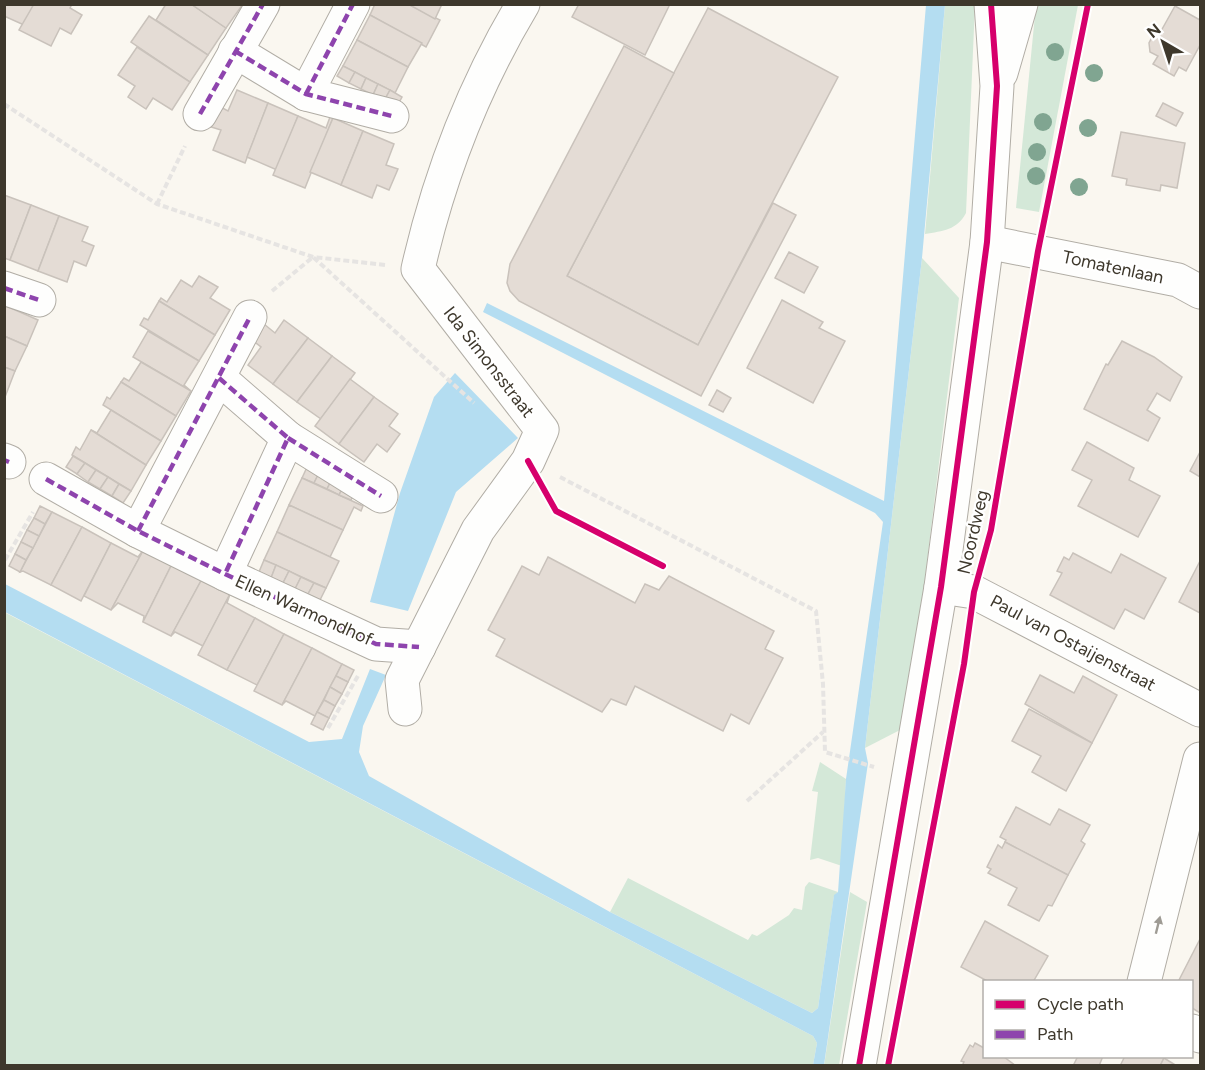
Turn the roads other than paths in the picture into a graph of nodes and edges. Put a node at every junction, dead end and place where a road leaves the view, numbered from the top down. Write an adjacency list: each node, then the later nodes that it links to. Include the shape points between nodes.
1 (263, 4): 6 (street)
2 (353, 4): 8 (street)
3 (523, 4): 23 (street, Ida Simonsstraat, via 457,136 418,269 542,430 528,461 478,530)
4 (992, 4): 7 (street, Noordweg)
5 (1021, 4): 7 (street, Noordweg)
6 (235, 51): 8 (street); 9 (street)
7 (997, 86): 11 (street, Noordweg)
8 (306, 94): 10 (street)
9 (200, 114)
10 (392, 116)
11 (987, 242): 13 (street, Tomatenlaan, via 1178,280); 22 (street, Noordweg)
12 (4, 288): 14 (street)
13 (1200, 292)
14 (39, 300)
15 (250, 317): 16 (street)
16 (219, 378): 17 (street); 20 (street)
17 (288, 438): 19 (street); 21 (street, Ellen Warmondhof)
18 (48, 480): 20 (street, Ellen Warmondhof)
19 (381, 496)
20 (138, 531): 21 (street, Ellen Warmondhof)
21 (225, 574): 23 (street, Ellen Warmondhof, via 376,644)
22 (941, 587): 25 (street, Paul van Ostaijenstraat, via 974,592); 28 (street, Noordweg)
23 (419, 647): 24 (street, Ida Simonsstraat, via 402,680)
24 (405, 709)
25 (1200, 710)
26 (1200, 759): 27 (street, one-way to 26)
27 (1144, 980)
28 (859, 1065)

